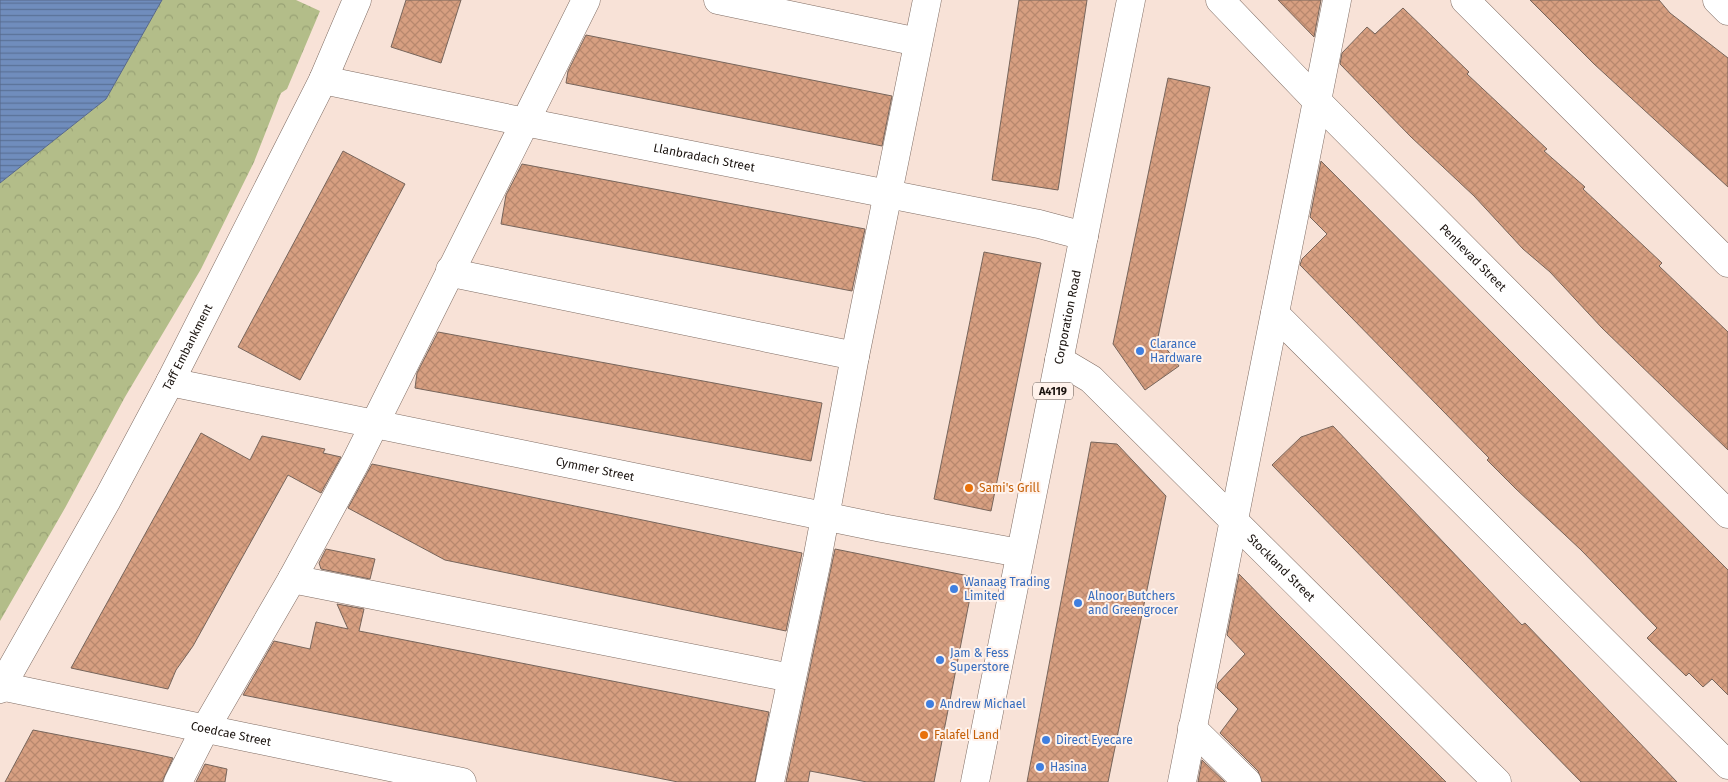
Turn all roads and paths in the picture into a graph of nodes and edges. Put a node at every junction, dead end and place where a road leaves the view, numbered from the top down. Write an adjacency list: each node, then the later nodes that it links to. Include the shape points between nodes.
1 (356, 0): 12 (street, Taff Embankment)
2 (586, 0): 14 (street)
3 (718, 0): 11 (street)
4 (927, 0): 11 (street)
5 (1131, 0): 16 (street, Corporation Road / A4119)
6 (1220, 0): 13 (street, Penhevad Street)
7 (1337, 0): 13 (street)
8 (1466, 0): 17 (street)
9 (1717, 0): 10 (street)
10 (1728, 11)
11 (918, 42): 15 (street)
12 (323, 80): 14 (street, Llanbradach Street); 22 (street, Taff Embankment)
13 (1317, 101): 19 (street); 24 (street, Penhevad Street)
14 (525, 122): 15 (street, Llanbradach Street); 18 (street)
15 (888, 193): 16 (street, Llanbradach Street); 20 (street)
16 (1084, 236): 21 (street, Corporation Road / A4119)
17 (1728, 263)
18 (450, 270): 20 (street); 23 (street)
19 (1275, 314): 26 (street); 33 (street)
20 (855, 356): 25 (street)
21 (1059, 360): 26 (street, Stockland Street, via 1091,378); 27 (street, Corporation Road / A4119)
22 (170, 382): 23 (street, Cymmer Street); 30 (street, Taff Embankment)
23 (375, 424): 25 (street, Cymmer Street); 28 (street)
24 (1728, 514)
25 (826, 516): 27 (street, Cymmer Street); 29 (street)
26 (1234, 521): 31 (street); 40 (street, Stockland Street)
27 (1020, 553): 37 (street, Corporation Road / A4119)
28 (292, 579): 29 (street); 32 (street)
29 (791, 678): 36 (street)
30 (0, 687): 32 (street, Coedcae Street)
31 (1192, 728): 38 (street); 39 (street)
32 (205, 729): 34 (street); 35 (street, Coedcae Street)
33 (1728, 765)
34 (178, 782)
35 (462, 782)
36 (770, 782)
37 (975, 782)
38 (1182, 782)
39 (1247, 782)
40 (1497, 782)

